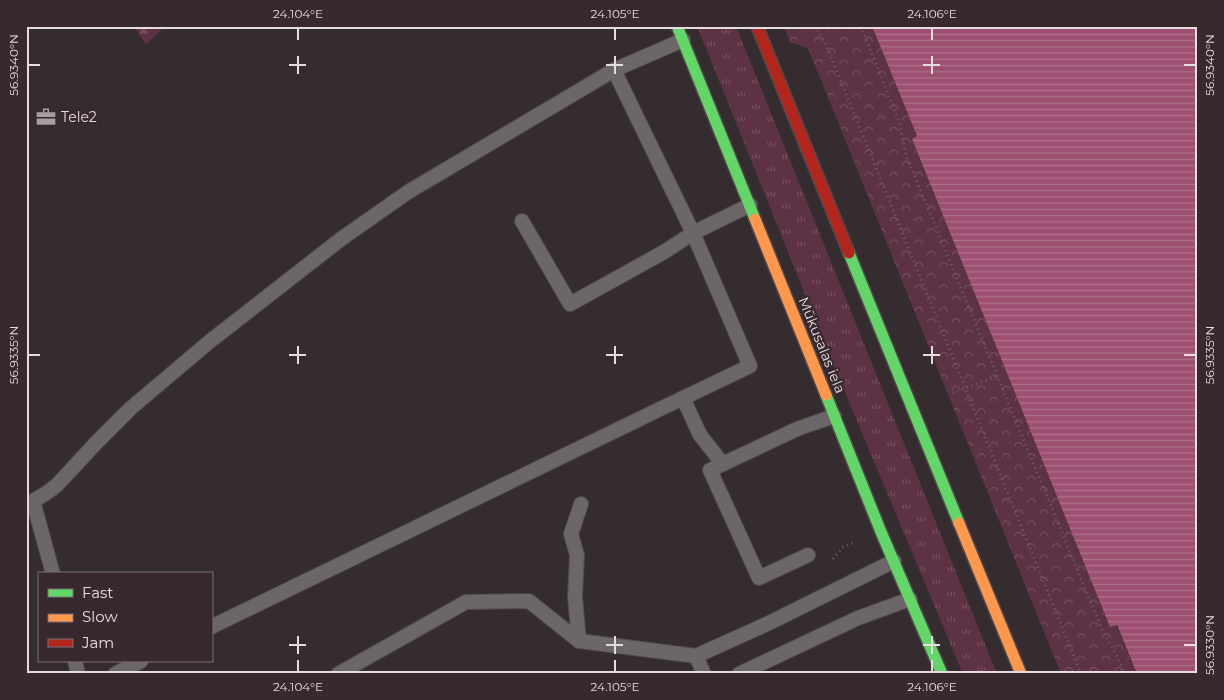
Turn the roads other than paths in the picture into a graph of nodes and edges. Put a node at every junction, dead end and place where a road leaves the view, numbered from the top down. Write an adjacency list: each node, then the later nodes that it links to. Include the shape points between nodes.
1 (678, 26): 3 (main road, Mūkusalas iela)
2 (757, 26): 26 (main road)
3 (683, 40): 4 (lane); 5 (main road, Mūkusalas iela)
4 (614, 70): 7 (lane); 11 (lane, via 408,192 341,239 209,342 131,408 57,485)
5 (750, 205): 7 (lane); 9 (main road, Mūkusalas iela)
6 (522, 221): 7 (lane, via 570,304)
7 (693, 233): 8 (lane, via 750,366)
8 (683, 398): 10 (lane, via 700,435); 17 (lane)
9 (834, 416): 10 (lane, via 797,429); 14 (main road, Mūkusalas iela)
10 (723, 464): 13 (lane, via 710,470 758,578)
11 (30, 502): 15 (lane)
12 (581, 504): 18 (lane, via 572,534 577,555 575,597)
13 (808, 556)
14 (894, 561): 16 (main road, Mūkusalas iela); 19 (lane)
15 (52, 572)
16 (910, 599): 24 (lane, via 858,618); 25 (main road, Mūkusalas iela)
17 (212, 627)
18 (579, 641): 19 (lane); 22 (lane, via 529,601 466,602)
19 (696, 656): 23 (lane)
20 (139, 662): 21 (lane)
21 (115, 674)
22 (338, 674)
23 (704, 674)
24 (738, 674)
25 (942, 674)
26 (1021, 674)

